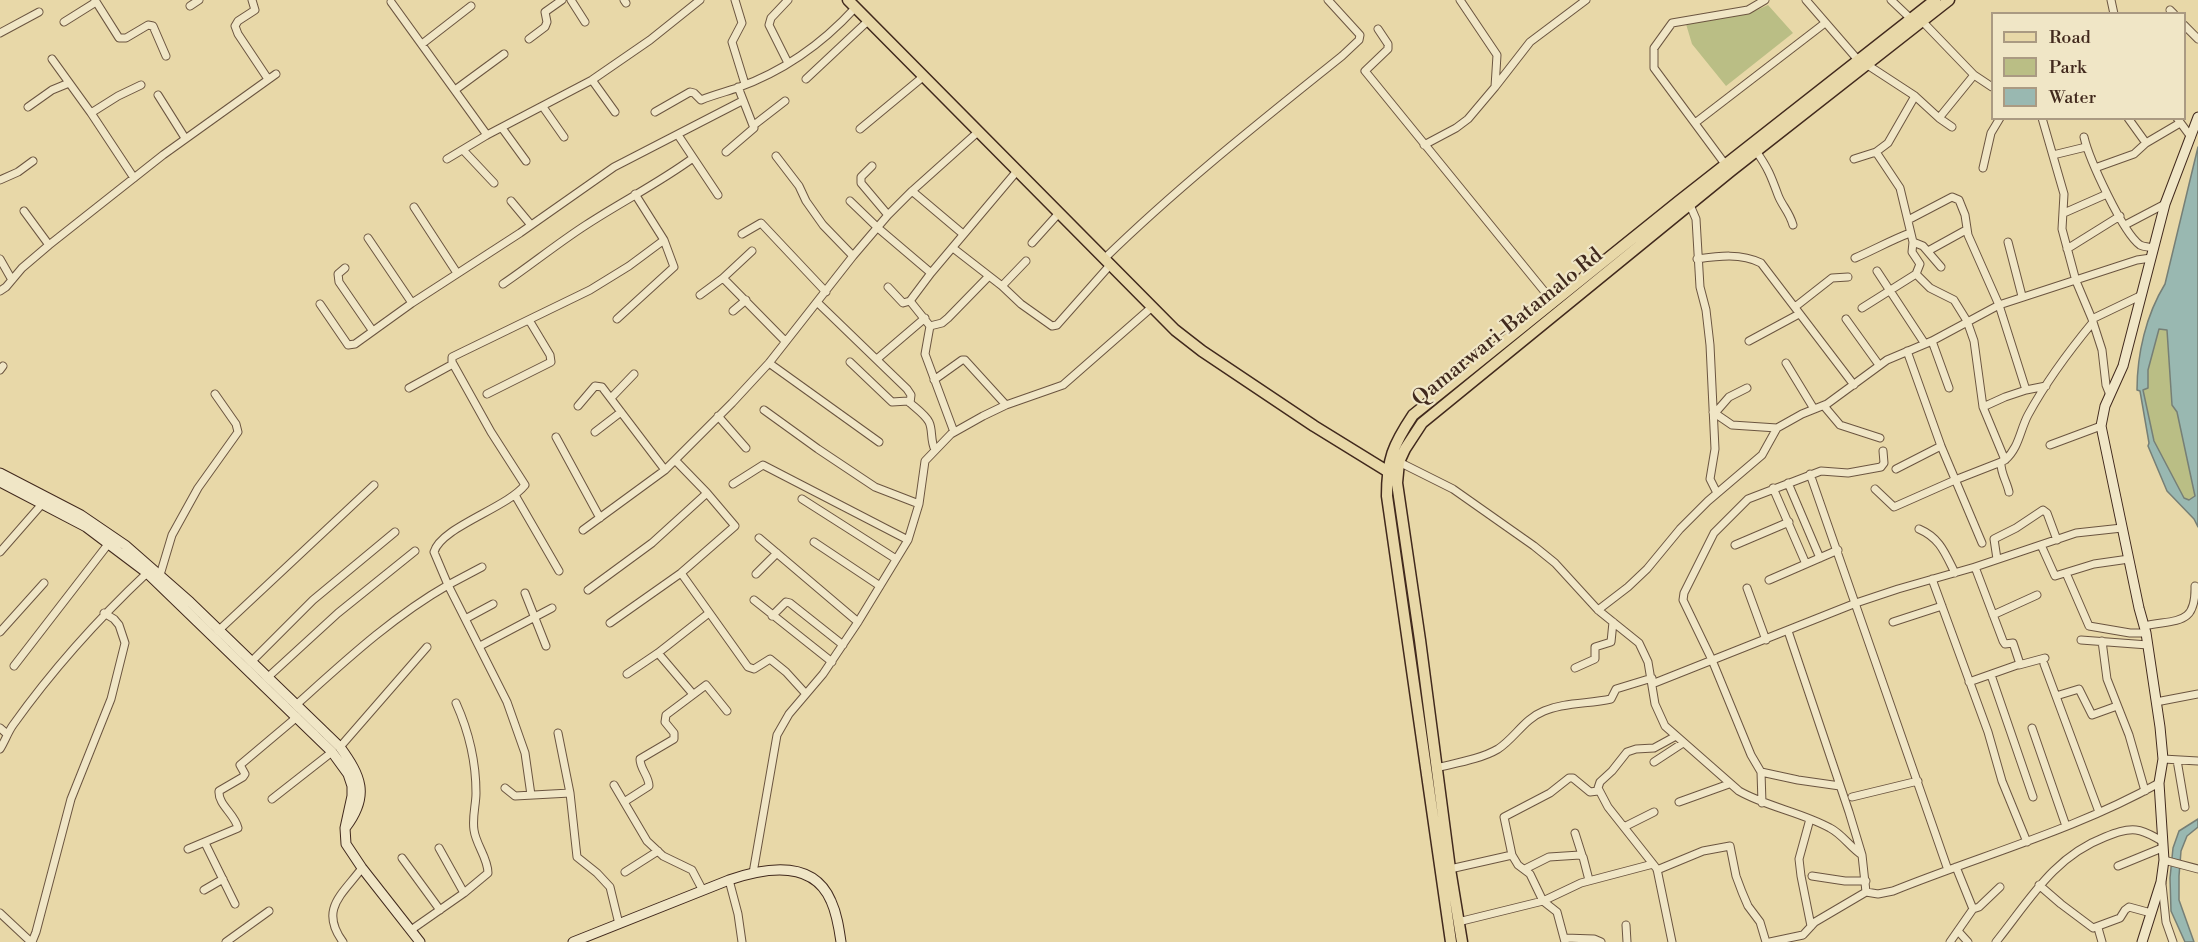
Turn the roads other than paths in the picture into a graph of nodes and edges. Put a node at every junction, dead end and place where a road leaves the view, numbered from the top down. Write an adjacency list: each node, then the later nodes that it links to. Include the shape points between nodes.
1 (199, 0): 19 (street)
2 (252, 0): 41 (street, via 255,10 235,26)
3 (562, 0): 30 (street, via 545,12 545,27)
4 (571, 0): 25 (street)
5 (700, 0): 43 (street)
6 (735, 0): 45 (street, via 742,22 732,44)
7 (788, 0): 37 (street, via 769,25)
8 (1328, 0): 140 (street, via 1355,28 1359,40 1155,209)
9 (1460, 0): 49 (street, via 1497,55)
10 (1586, 0): 49 (street, via 1530,42)
11 (1765, 0): 66 (street, via 1748,10 1672,23 1654,48 1654,68)
12 (1806, 0): 26 (street)
13 (1891, 0): 23 (street)
14 (1935, 0): 23 (main road)
15 (1949, 0): 23 (main road, Qamarwari-Batamalo Rd)
16 (96, 1): 24 (street); 34 (street, via 119,38 153,26)
17 (392, 1): 32 (street)
18 (852, 4): 22 (main road); 37 (street, via 831,33)
19 (190, 6)
20 (471, 6): 32 (street)
21 (39, 12): 29 (street)
22 (869, 20): 40 (main road); 42 (street)
23 (1916, 20): 36 (main road, Qamarwari-Batamalo Rd); 39 (street)
24 (64, 22)
25 (585, 22)
26 (1825, 23): 36 (street); 66 (street)
27 (2186, 27): 31 (street)
28 (1378, 29): 79 (street, via 1388,49 1365,71)
29 (0, 33)
30 (529, 39)
31 (2198, 39)
32 (422, 44): 50 (street)
33 (504, 54): 50 (street)
34 (166, 56)
35 (52, 59): 44 (street)
36 (1862, 62): 52 (street); 82 (main road, Qamarwari-Batamalo Rd); 92 (main road, Qamarwari-Batamalo Rd)
37 (788, 63): 45 (street)
38 (276, 74): 41 (street)
39 (1974, 75): 47 (street); 61 (street)
40 (924, 76): 70 (street); 71 (main road)
41 (268, 79): 77 (street)
42 (806, 79)
43 (592, 80): 56 (street); 57 (street)
44 (69, 83): 55 (street); 59 (street)
45 (745, 84): 48 (street)
46 (141, 85): 59 (street)
47 (1991, 86)
48 (738, 87): 53 (street); 58 (street, via 701,100 692,92)
49 (1495, 87): 79 (street, via 1468,119)
50 (455, 90): 72 (street)
51 (158, 95): 77 (street)
52 (1916, 96): 61 (street); 84 (street, via 1888,143)
53 (742, 101): 67 (street); 73 (street)
54 (784, 101): 67 (street)
55 (27, 107)
56 (543, 107): 69 (street); 74 (street)
57 (615, 112)
58 (655, 112)
59 (92, 113): 97 (street)
60 (2198, 117): 76 (street)
61 (1939, 118): 68 (street)
62 (1999, 120): 94 (street, via 1991,133)
63 (2043, 120): 85 (street)
64 (2129, 120): 78 (street)
65 (2178, 121): 76 (street); 78 (street)
66 (1695, 123): 92 (street)
67 (754, 125): 83 (street)
68 (1952, 127)
69 (502, 128): 72 (street); 91 (street)
70 (860, 129)
71 (980, 131): 96 (main road); 100 (street)
72 (487, 135): 81 (street)
73 (678, 135): 87 (street); 115 (street, via 614,167)
74 (564, 137)
75 (2084, 137): 80 (street)
76 (2191, 137): 106 (street)
77 (185, 138): 97 (street)
78 (2146, 143): 95 (street, via 2131,156)
79 (1424, 145): 164 (street)
80 (2086, 147): 85 (street); 95 (street)
81 (463, 150): 88 (street); 99 (street)
82 (1756, 151): 107 (main road, Qamarwari-Batamalo Rd); 116 (street, via 1772,174 1778,197)
83 (726, 152)
84 (1876, 152): 89 (street); 114 (street, via 1900,188)
85 (2053, 155): 111 (street, via 2064,194)
86 (776, 156): 134 (street, via 823,225)
87 (693, 158): 101 (street); 103 (street)
88 (447, 159)
89 (1854, 159)
90 (33, 161): 98 (street)
91 (526, 161)
92 (1725, 165): 164 (main road, Qamarwari-Batamalo Rd)
93 (872, 166): 112 (street, via 861,177 861,183)
94 (1983, 168)
95 (2095, 168): 102 (street)
96 (1017, 171): 110 (main road); 122 (street)
97 (134, 178): 128 (street)
98 (0, 180)
99 (494, 183)
100 (912, 191): 112 (street); 122 (street)
101 (635, 194): 124 (street); 152 (street)
102 (2107, 194): 111 (street); 113 (street)
103 (718, 195)
104 (511, 201): 115 (street)
105 (850, 201): 118 (street)
106 (2165, 204): 117 (street); 130 (street)
107 (1690, 205): 138 (street, via 1696,219); 172 (main road, Qamarwari-Batamalo Rd)
108 (414, 207): 144 (street)
109 (24, 211): 128 (street)
110 (1059, 213): 127 (street); 140 (main road)
111 (2064, 213): 131 (street, via 2061,225)
112 (888, 215): 118 (street)
113 (2120, 216): 117 (street); 131 (street)
114 (1908, 220): 119 (street, via 1954,197 1964,210); 120 (street)
115 (531, 225): 144 (street)
116 (1793, 225)
117 (2125, 225): 130 (street, via 2139,244)
118 (878, 228): 134 (street); 145 (street)
119 (1966, 230): 133 (street); 167 (street)
120 (1910, 233): 125 (street); 136 (street)
121 (742, 234): 157 (street, via 763,225)
122 (963, 234): 129 (street)
123 (368, 238): 165 (street)
124 (664, 240): 174 (street, via 673,270); 176 (street, via 590,290)
125 (1913, 242): 133 (street); 146 (street, via 1912,252 1920,264)
126 (2008, 242): 159 (street)
127 (1032, 243)
128 (49, 245): 150 (street)
129 (952, 248): 145 (street); 147 (street)
130 (2154, 248): 137 (street)
131 (2067, 249): 151 (street)
132 (752, 251): 149 (street)
133 (1928, 251): 141 (street)
134 (853, 256): 157 (street)
135 (0, 258): 150 (street)
136 (1856, 258)
137 (2151, 258): 151 (street); 160 (street)
138 (1697, 259): 170 (street, via 1728,255 1752,258 1761,263); 211 (street, via 1710,345)
139 (1026, 261): 153 (street)
140 (1108, 261): 153 (street, via 1053,326); 168 (main road)
141 (1941, 267)
142 (345, 268): 180 (street, via 338,279)
143 (1876, 271): 155 (street)
144 (457, 273): 165 (street)
145 (931, 273): 162 (street)
146 (1916, 274): 155 (street); 178 (street, via 1935,291 1954,300)
147 (988, 276): 153 (street); 179 (street, via 948,318)
148 (1848, 277): 170 (street, via 1832,278)
149 (723, 278): 158 (street); 161 (street)
150 (12, 280): 156 (street)
151 (2076, 281): 159 (street); 177 (street)
152 (503, 284)
153 (1002, 286)
154 (888, 287): 162 (street, via 903,303)
155 (1889, 290): 169 (street); 183 (street)
156 (0, 291)
157 (826, 292): 163 (street)
158 (700, 295)
159 (2022, 296): 167 (street)
160 (2140, 296): 177 (street); 201 (street, via 2123,366)
161 (746, 300): 171 (street); 181 (street)
162 (910, 301): 173 (street)
163 (817, 302): 181 (street); 185 (street)
164 (1553, 302): 172 (main road); 230 (main road, Qamarwari-Batamalo Rd, via 1413,415 1400,434)
165 (412, 303): 180 (street)
166 (320, 304): 180 (street, via 348,345)
167 (1999, 305): 178 (street); 198 (street)
168 (1152, 307): 204 (street, via 1063,385); 230 (main road, via 1202,351)
169 (1862, 309)
170 (1797, 310): 182 (street); 193 (street)
171 (732, 311)
172 (1556, 314): 227 (main road, Qamarwari-Batamalo Rd, via 1422,423)
173 (925, 318): 179 (street); 185 (street)
174 (617, 319)
175 (1846, 319): 190 (street)
176 (529, 320): 189 (street, via 453,355); 200 (street, via 551,362)
177 (2092, 320): 194 (street); 201 (street)
178 (1967, 321): 183 (street); 207 (street, via 1974,341)
179 (930, 326): 192 (street, via 925,354)
180 (372, 330)
181 (785, 341): 187 (street)
182 (1749, 341)
183 (1929, 342): 184 (street); 197 (street)
184 (1907, 351): 190 (street); 221 (street)
185 (877, 359): 203 (street, via 908,389)
186 (850, 362): 203 (street, via 892,402)
187 (769, 363): 212 (street); 219 (street)
188 (1786, 363): 208 (street)
189 (453, 364): 195 (street); 243 (street, via 491,432 524,480 525,485)
190 (1879, 365): 193 (street)
191 (634, 374): 202 (street)
192 (934, 380): 204 (street, via 965,360); 216 (street)
193 (1854, 385): 206 (street)
194 (2046, 386): 198 (street); 226 (street, via 2028,414 2015,448)
195 (410, 388)
196 (1747, 388): 211 (street, via 1729,397)
197 (1949, 388)
198 (2026, 390): 207 (street)
199 (215, 394): 278 (street, via 238,432 198,488 172,535)
200 (487, 394)
201 (2110, 395): 213 (street)
202 (611, 398): 205 (street, via 597,385); 210 (street)
203 (910, 403): 223 (street, via 929,422)
204 (1006, 405): 216 (street)
205 (578, 406)
206 (1824, 406): 208 (street); 218 (street, via 1840,425)
207 (1983, 407): 226 (street)
208 (1814, 409): 214 (street)
209 (764, 410): 247 (street, via 875,487)
210 (621, 412): 215 (street); 229 (street)
211 (1714, 412): 214 (street, via 1732,424); 242 (street, via 1715,449 1710,479)
212 (718, 416): 222 (street); 225 (street)
213 (2101, 426): 220 (street); 250 (street)
214 (1777, 428): 242 (street, via 1762,455)
215 (596, 432)
216 (954, 432): 223 (street)
217 (556, 437): 248 (street)
218 (1880, 438)
219 (879, 442)
220 (2050, 445)
221 (1941, 446): 228 (street); 233 (street)
222 (746, 448)
223 (935, 450): 247 (street, via 925,461)
224 (1883, 451): 232 (street, via 1884,463 1879,468)
225 (675, 460): 229 (street); 241 (street)
226 (2003, 461): 233 (street); 240 (street)
227 (1399, 462): 245 (main road, Qamarwari-Batamalo Rd); 295 (street, via 1437,480 1506,524 1556,563)
228 (1896, 469)
229 (665, 470): 248 (street)
230 (1387, 471): 245 (main road); 299 (main road, Qamarwari-Batamalo Rd)
231 (0, 473): 278 (street, via 90,520)
232 (1810, 474): 235 (street); 262 (street)
233 (1955, 480): 239 (street, via 1894,507); 259 (street)
234 (0, 482): 246 (street)
235 (1788, 483): 238 (street); 266 (street)
236 (733, 484): 255 (street, via 763,465)
237 (374, 485): 309 (street)
238 (1773, 488): 249 (street); 321 (street, via 1748,499 1714,533 1684,593 1683,600)
239 (1875, 489)
240 (2009, 492)
241 (708, 493): 275 (street, via 735,526); 287 (street, via 652,543)
242 (1717, 493): 295 (street, via 1647,569)
243 (515, 495): 273 (street); 283 (street, via 448,534 435,546)
244 (802, 499): 267 (street)
245 (1399, 503): 296 (main road, Qamarwari-Batamalo Rd)
246 (42, 504): 258 (street); 263 (street)
247 (919, 504): 255 (street)
248 (600, 518): 252 (street)
249 (1789, 522): 260 (street); 270 (street)
250 (2122, 528): 256 (street); 269 (street)
251 (1920, 529): 276 (street, via 1941,544)
252 (583, 530)
253 (396, 532): 322 (street, via 313,600)
254 (759, 538): 265 (street)
255 (908, 540): 267 (street)
256 (2057, 540): 261 (street); 268 (street, via 2043,510 1994,539)
257 (814, 542): 284 (street)
258 (109, 543): 274 (street); 325 (street)
259 (1982, 543)
260 (1735, 545)
261 (2041, 545): 268 (street); 277 (street, via 2054,575)
262 (1838, 550): 266 (street); 291 (street)
263 (0, 552)
264 (415, 552): 329 (street, via 338,613)
265 (777, 554): 279 (street); 304 (street)
266 (1820, 558): 270 (street)
267 (896, 559): 284 (street)
268 (1997, 559): 272 (street)
269 (2130, 559): 277 (street); 308 (street)
270 (1806, 564): 280 (street)
271 (482, 567): 283 (street)
272 (1975, 567): 276 (street); 300 (street)
273 (559, 571)
274 (147, 573): 297 (street); 341 (street)
275 (681, 573): 298 (street); 307 (street)
276 (1954, 573): 281 (street)
277 (2066, 573): 308 (street, via 2089,626 2130,633)
278 (160, 574): 309 (street)
279 (756, 574)
280 (1769, 579)
281 (1932, 579): 291 (street); 293 (street)
282 (44, 583): 311 (street)
283 (448, 585): 303 (street); 338 (street, via 418,602 358,649)
284 (880, 586): 304 (street)
285 (2195, 586): 308 (street, via 2194,608 2187,617)
286 (1747, 588): 312 (street)
287 (588, 590)
288 (525, 593): 302 (street)
289 (2037, 595): 300 (street)
290 (754, 600): 301 (street)
291 (1856, 603): 310 (street); 356 (street)
292 (493, 604): 303 (street)
293 (1942, 606): 306 (street); 331 (street)
294 (552, 608): 302 (street)
295 (1598, 610): 305 (street)
296 (1416, 612): 299 (main road); 354 (main road, Qamarwari-Batamalo Rd)
297 (104, 613): 345 (street); 429 (street, via 119,625 125,643 111,699 71,799)
298 (709, 613): 320 (street); 333 (street, via 748,668 754,669 770,659)
299 (1404, 614): 437 (main road, Qamarwari-Batamalo Rd)
300 (1993, 615): 324 (street, via 2004,643 2013,643)
301 (772, 616): 315 (street, via 786,602 790,603); 323 (street)
302 (535, 617): 318 (street); 319 (street)
303 (467, 618): 318 (street)
304 (858, 622): 315 (street)
305 (1613, 622): 326 (street, via 1611,642 1595,647 1595,659); 330 (street, via 1639,643)
306 (1893, 622)
307 (610, 623)
308 (2145, 629): 316 (street)
309 (218, 631): 322 (street)
310 (1788, 631): 312 (street); 360 (street)
311 (0, 632)
312 (1766, 640): 321 (street)
313 (2081, 640): 314 (street)
314 (2102, 641): 316 (street); 339 (street, via 2107,679)
315 (843, 645): 323 (street)
316 (2148, 645): 336 (street)
317 (427, 646): 349 (street)
318 (480, 646): 365 (street, via 522,744)
319 (546, 646)
320 (658, 653): 327 (street); 332 (street)
321 (1712, 660): 330 (street); 355 (street)
322 (251, 662): 329 (street)
323 (831, 662): 333 (street)
324 (2019, 665): 328 (street); 335 (street, via 2045,661)
325 (15, 666)
326 (1575, 668)
327 (627, 674)
328 (1991, 675): 331 (street); 367 (street)
329 (267, 678): 338 (street)
330 (1652, 681): 346 (street, via 1659,715); 354 (street, via 1616,689 1611,699 1545,711 1499,748)
331 (1969, 682): 380 (street)
332 (692, 693): 340 (street, via 708,686); 369 (street, via 665,717 674,739 640,759 649,786)
333 (806, 694): 399 (street, via 777,735)
334 (2198, 694): 336 (street)
335 (2056, 696): 339 (street, via 2079,689 2092,715); 374 (street)
336 (2157, 702): 350 (street)
337 (456, 703): 411 (street, via 472,748 474,834 489,870 487,876)
338 (296, 705): 349 (street)
339 (2117, 706): 363 (street)
340 (727, 711)
341 (297, 717): 349 (street); 381 (street, via 240,765 243,777 219,791 238,828)
342 (0, 728): 345 (street)
343 (2032, 728): 376 (street)
344 (558, 733): 364 (street)
345 (8, 735): 348 (street)
346 (1676, 736): 347 (street); 362 (street, via 1654,748 1627,752 1600,782)
347 (1683, 743): 353 (street); 358 (street)
348 (0, 749)
349 (336, 750): 368 (street); 393 (street, via 356,771 361,794 345,828 346,844)
350 (2163, 759): 351 (street); 357 (street)
351 (2177, 760): 352 (street); 372 (street)
352 (2198, 761)
353 (1654, 762)
354 (1436, 768): 394 (main road, Qamarwari-Batamalo Rd)
355 (1761, 772): 360 (street); 371 (street)
356 (1918, 781): 366 (street); 397 (street)
357 (2159, 783): 363 (street); 379 (street)
358 (1729, 784): 370 (street); 371 (street)
359 (615, 785): 369 (street)
360 (1840, 786): 387 (street)
361 (505, 788): 365 (street, via 514,796)
362 (1598, 791): 377 (street); 385 (street, via 1590,792 1569,778 1550,793 1504,817)
363 (2145, 791): 374 (street)
364 (570, 793): 365 (street); 422 (street, via 577,857 610,887)
365 (531, 795)
366 (1852, 797)
367 (2033, 797)
368 (272, 799)
369 (624, 802): 384 (street, via 647,841)
370 (1679, 802)
371 (1762, 803): 375 (street)
372 (2185, 807)
373 (1654, 812): 377 (street)
374 (2099, 812): 376 (street)
375 (1810, 819): 387 (street, via 1836,831); 424 (street, via 1799,859)
376 (2066, 826): 380 (street)
377 (1624, 827): 391 (street)
378 (1575, 833): 386 (street)
379 (2162, 840): 389 (street); 390 (street); 406 (street, via 2137,830 2118,832 2069,856)
380 (2027, 842): 392 (street)
381 (206, 843): 383 (street); 401 (street)
382 (439, 848): 411 (street)
383 (188, 849)
384 (658, 851): 398 (street); 408 (street, via 692,870)
385 (1512, 855): 394 (street); 395 (street)
386 (1582, 855): 395 (street, via 1549,858); 402 (street)
387 (1862, 855): 403 (street)
388 (402, 858): 417 (street)
389 (2167, 861): 396 (street); 405 (street)
390 (2118, 866)
391 (1655, 867): 402 (street); 441 (street); 442 (street, via 1730,846 1742,892)
392 (1956, 867): 397 (street); 416 (street)
393 (362, 868): 426 (street); 431 (street, via 333,910 332,925)
394 (1450, 869): 421 (main road, Qamarwari-Batamalo Rd)
395 (1525, 869): 413 (street)
396 (2198, 869)
397 (1947, 870): 410 (street, via 1887,892)
398 (625, 872)
399 (753, 873): 404 (street); 414 (street, via 770,870 810,875 820,883)
400 (1812, 876): 403 (street)
401 (223, 879): 409 (street); 415 (street)
402 (1589, 880): 413 (street)
403 (1866, 881): 410 (street)
404 (730, 882): 408 (street); 412 (street); 414 (street, via 772,874 793,875 814,885); 434 (street)
405 (2161, 882): 420 (street); 448 (street)
406 (2039, 885): 425 (street, via 2088,926); 445 (street)
407 (2000, 886): 416 (street)
408 (702, 889): 412 (street)
409 (204, 890)
410 (1866, 892): 424 (street)
411 (464, 893): 417 (street)
412 (688, 897): 422 (street)
413 (1543, 901): 421 (street); 428 (street, via 1557,912)
414 (829, 903): 435 (street); 436 (street)
415 (235, 904)
416 (1973, 909): 427 (street)
417 (440, 910): 426 (street)
418 (268, 911): 430 (street)
419 (0, 913): 429 (street)
420 (2151, 913): 425 (street, via 2129,907 2120,918); 447 (street)
421 (1458, 922): 438 (main road, Qamarwari-Batamalo Rd)
422 (619, 924): 433 (street)
423 (1626, 925): 440 (street)
424 (1811, 926): 442 (street, via 1800,936)
425 (2098, 928): 446 (street)
426 (411, 930): 432 (street)
427 (1958, 931): 443 (street); 444 (street)
428 (1565, 940): 439 (street)
429 (31, 942)
430 (226, 942)
431 (343, 942)
432 (420, 942)
433 (573, 942)
434 (742, 942)
435 (835, 942)
436 (841, 942)
437 (1450, 942)
438 (1462, 942)
439 (1601, 942)
440 (1627, 942)
441 (1672, 942)
442 (1768, 942)
443 (1950, 942)
444 (1968, 942)
445 (1996, 942)
446 (2102, 942)
447 (2142, 942)
448 (2173, 942)

